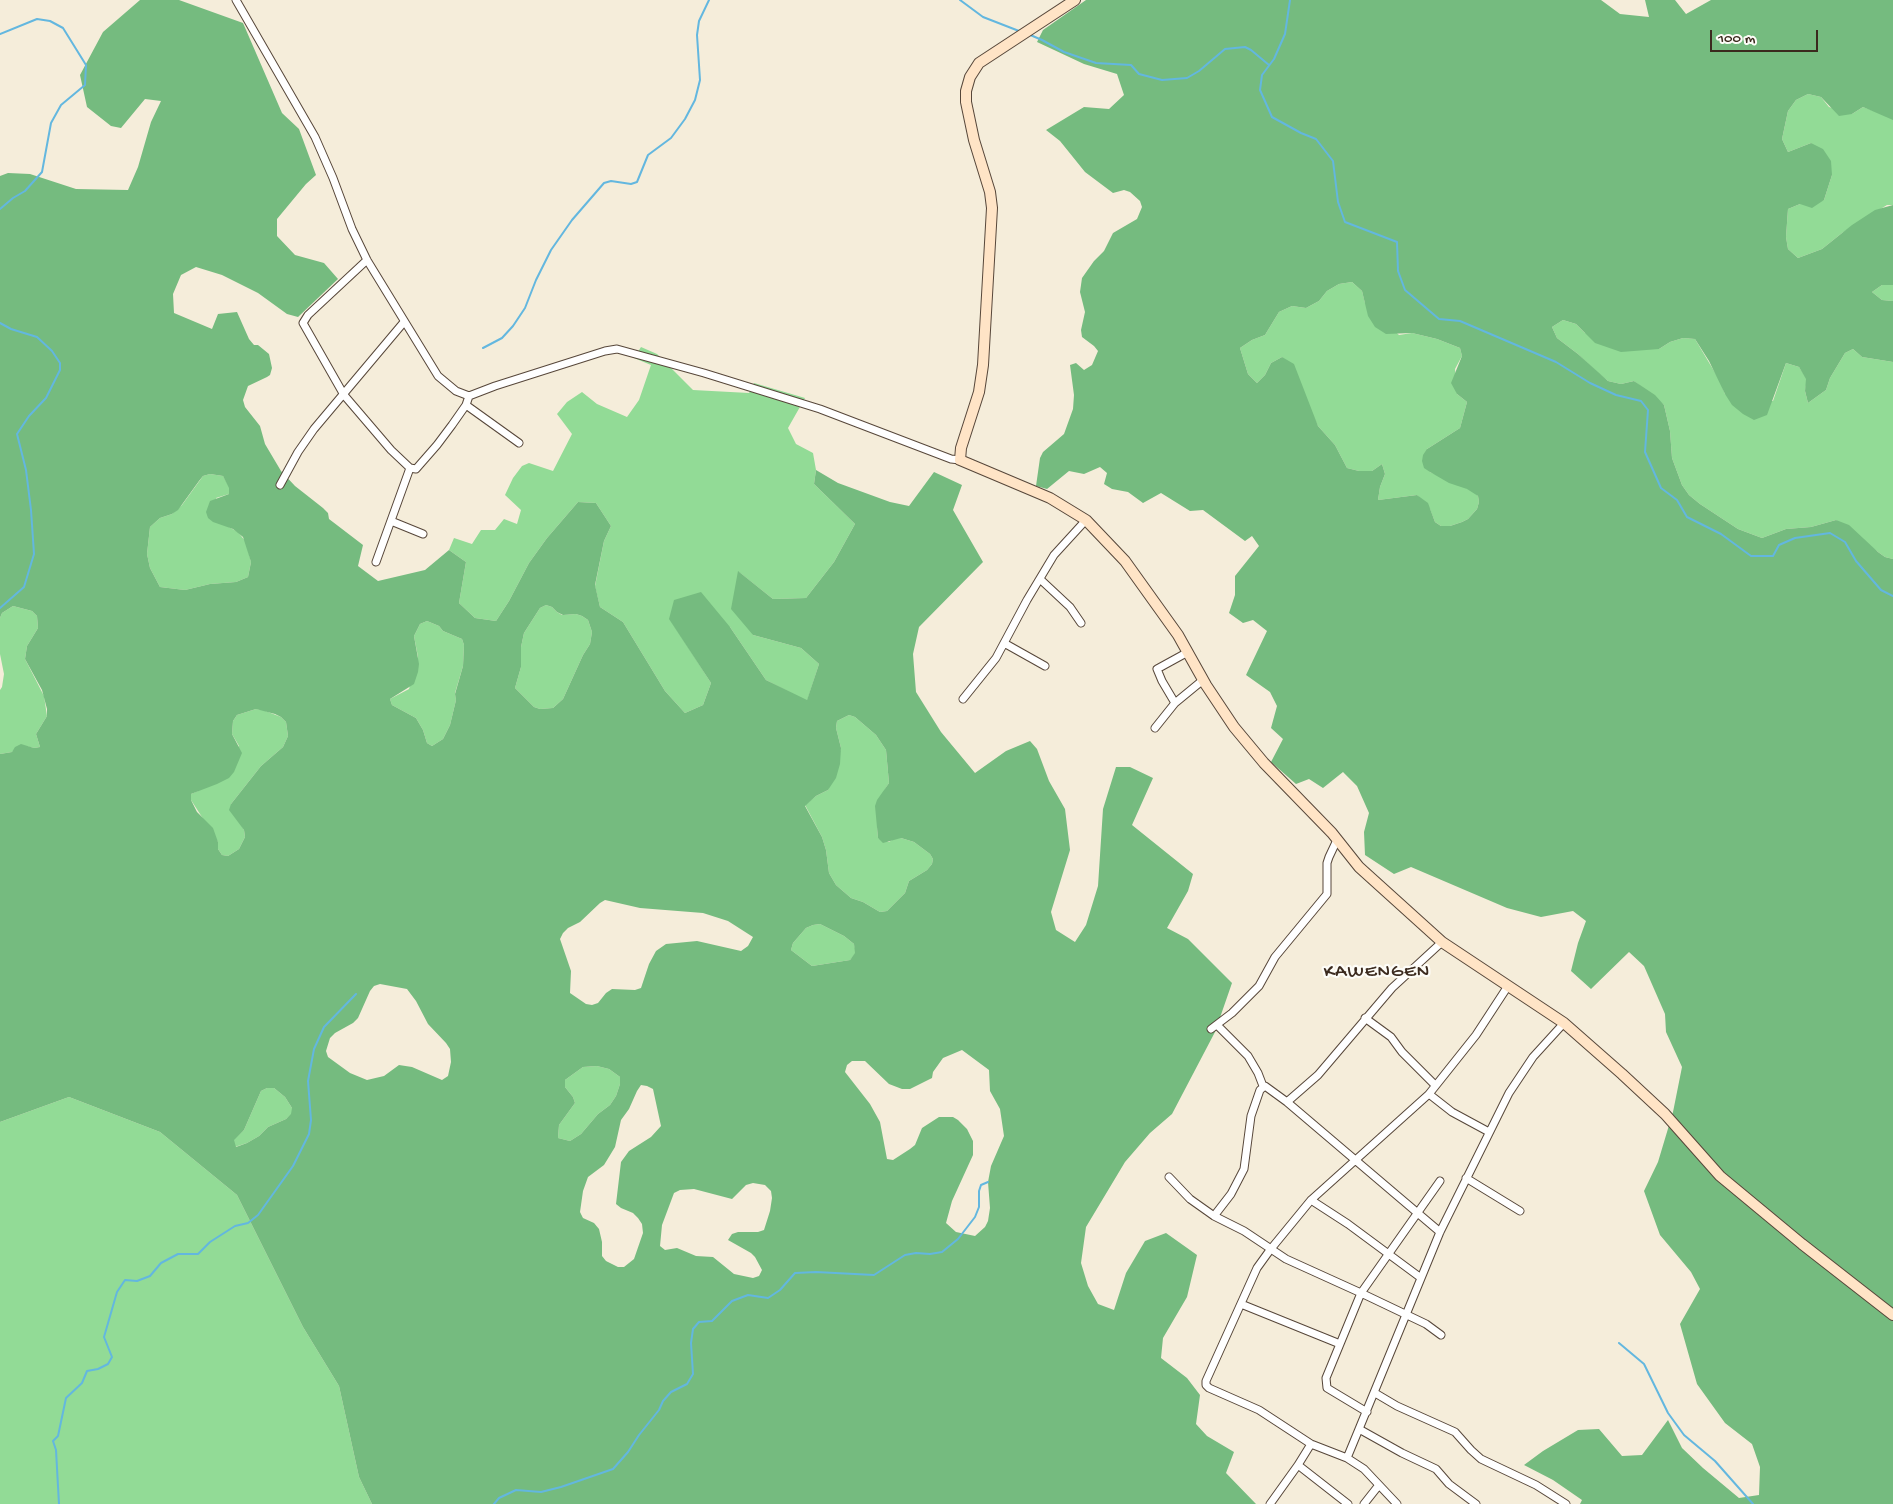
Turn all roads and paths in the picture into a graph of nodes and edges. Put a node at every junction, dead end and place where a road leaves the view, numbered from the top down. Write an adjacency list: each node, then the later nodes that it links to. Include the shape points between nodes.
1 (236, 0): 3 (street, via 315,137)
2 (1074, 0): 9 (main road, via 979,63 966,92 974,140 992,208 983,365)
3 (367, 260): 4 (street); 5 (street, via 303,323)
4 (404, 322): 5 (street); 6 (street, via 438,376)
5 (344, 395): 10 (street, via 374,432); 11 (street, via 314,429)
6 (468, 396): 7 (street); 9 (street, via 617,349 820,409)
7 (466, 405): 8 (street); 10 (street, via 418,468)
8 (520, 444)
9 (960, 460): 12 (main road, via 1050,498)
10 (410, 468): 13 (street)
11 (280, 485)
12 (1086, 520): 16 (street, via 1054,555); 19 (main road, via 1125,561)
13 (391, 522): 14 (street); 15 (street)
14 (423, 534)
15 (376, 562)
16 (1040, 579): 17 (street, via 1070,607); 18 (street)
17 (1081, 623)
18 (1004, 643): 20 (street); 22 (street)
19 (1188, 652): 21 (main road); 23 (street, via 1157,669)
20 (1045, 666)
21 (1203, 680): 23 (street); 25 (main road, via 1234,727 1264,763)
22 (963, 699)
23 (1175, 702): 24 (street)
24 (1156, 728)
25 (1338, 840): 26 (main road, via 1359,866); 31 (street, via 1327,863 1327,894 1275,956 1259,986 1214,1027 1248,1056)
26 (1442, 942): 27 (main road); 28 (street)
27 (1508, 986): 29 (main road); 30 (street, via 1476,1035)
28 (1365, 1018): 30 (street, via 1391,1037); 33 (street, via 1318,1075)
29 (1564, 1023): 34 (street, via 1533,1057); 50 (main road, via 1665,1114 1720,1176)
30 (1435, 1085): 32 (street)
31 (1263, 1086): 33 (street); 42 (street, via 1251,1116 1244,1169)
32 (1429, 1094): 34 (street, via 1452,1112); 35 (street)
33 (1287, 1102): 35 (street)
34 (1489, 1132): 37 (street)
35 (1354, 1161): 39 (street); 41 (street)
36 (1168, 1177): 42 (street, via 1190,1199)
37 (1466, 1178): 40 (street); 43 (street)
38 (1440, 1181): 41 (street)
39 (1311, 1200): 44 (street); 45 (street)
40 (1520, 1212)
41 (1417, 1213): 43 (street); 45 (street)
42 (1214, 1216): 44 (street, via 1244,1231)
43 (1440, 1232): 46 (street)
44 (1270, 1250): 47 (street); 48 (street)
45 (1388, 1256): 46 (street); 47 (street)
46 (1421, 1278): 49 (street)
47 (1361, 1292): 49 (street); 52 (street)
48 (1241, 1304): 52 (street); 56 (street, via 1206,1386 1265,1414)
49 (1406, 1315): 51 (street); 53 (street)
50 (1893, 1315)
51 (1441, 1335)
52 (1340, 1344): 54 (street, via 1326,1378 1326,1386)
53 (1375, 1392): 54 (street); 65 (street, via 1397,1406 1455,1432 1482,1459 1536,1485)
54 (1367, 1412): 55 (street)
55 (1359, 1429): 57 (street); 64 (street, via 1436,1469 1448,1484)
56 (1311, 1444): 57 (street); 58 (street)
57 (1346, 1458): 59 (street)
58 (1298, 1465): 60 (street); 61 (street)
59 (1380, 1484): 62 (street); 63 (street)
60 (1270, 1504)
61 (1348, 1504)
62 (1364, 1504)
63 (1397, 1504)
64 (1476, 1504)
65 (1566, 1504)

